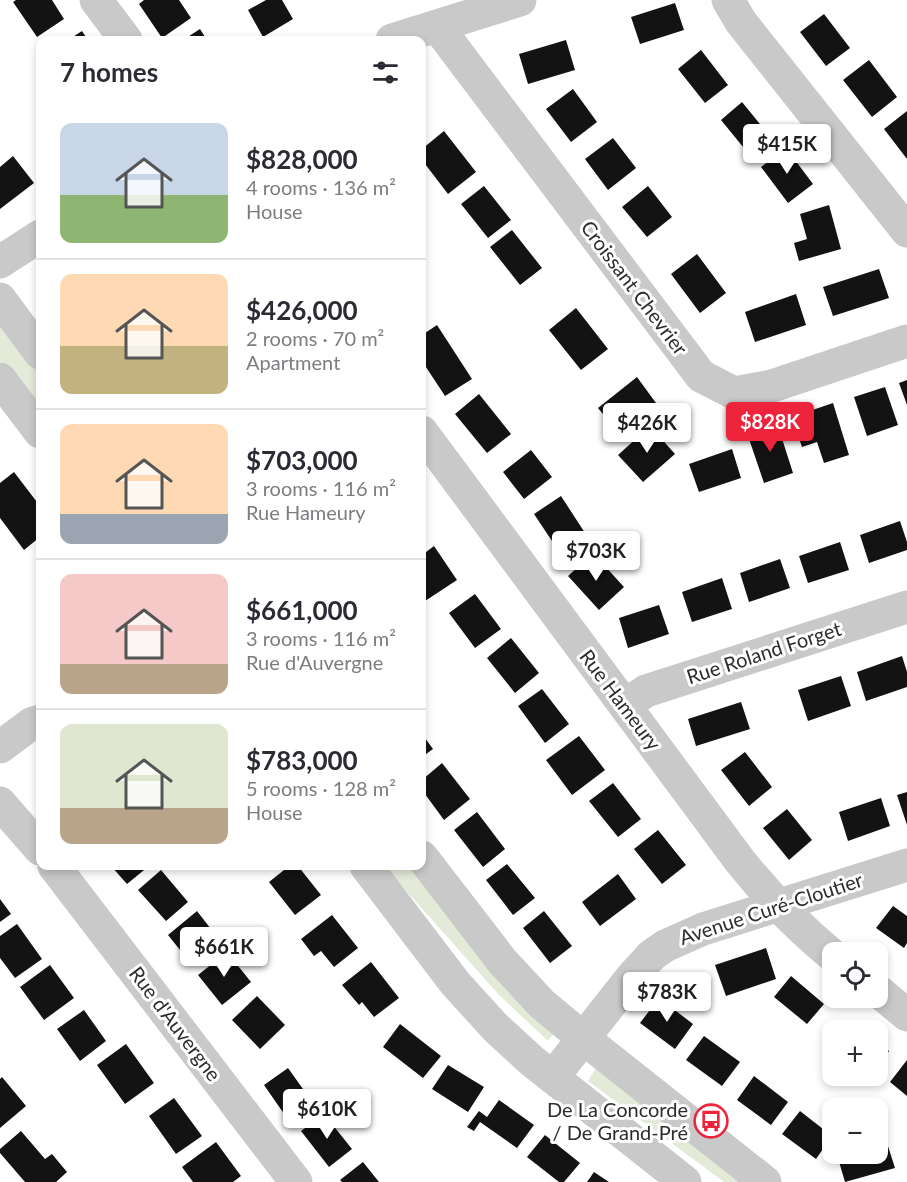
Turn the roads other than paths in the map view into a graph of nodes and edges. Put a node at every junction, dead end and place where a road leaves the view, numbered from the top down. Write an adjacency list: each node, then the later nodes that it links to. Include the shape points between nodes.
1 (96, 0): 5 (street)
2 (520, 0): 4 (street)
3 (728, 0): 7 (street, via 741,22)
4 (437, 26): 6 (street); 11 (street, Croissant Chevrier, via 701,376 734,393 772,386)
5 (123, 36)
6 (405, 36)
7 (907, 231)
8 (36, 239): 9 (street)
9 (0, 262)
10 (0, 299): 12 (street)
11 (907, 341)
12 (36, 347)
13 (0, 379): 14 (street)
14 (36, 427)
15 (426, 437): 17 (street, Rue Hameury)
16 (907, 607): 17 (street, Rue Roland Forget, via 646,691)
17 (625, 705): 26 (street, Rue Hameury)
18 (36, 722): 19 (street)
19 (0, 747)
20 (0, 802): 21 (street)
21 (36, 844)
22 (426, 862): 30 (street, via 520,982)
23 (907, 865): 26 (street, Avenue Curé-Cloutier)
24 (57, 870): 32 (street, Rue d'Auvergne)
25 (369, 870): 31 (street, via 469,1000 508,1040)
26 (778, 906): 27 (street, Rue Hameury); 30 (street, Avenue Curé-Cloutier, via 703,929 664,946 638,970)
27 (822, 947)
28 (888, 999): 29 (street)
29 (907, 1015)
30 (583, 1038): 31 (street, Avenue Curé-Cloutier); 34 (street)
31 (553, 1077): 33 (street)
32 (296, 1182)
33 (685, 1182)
34 (765, 1182)

